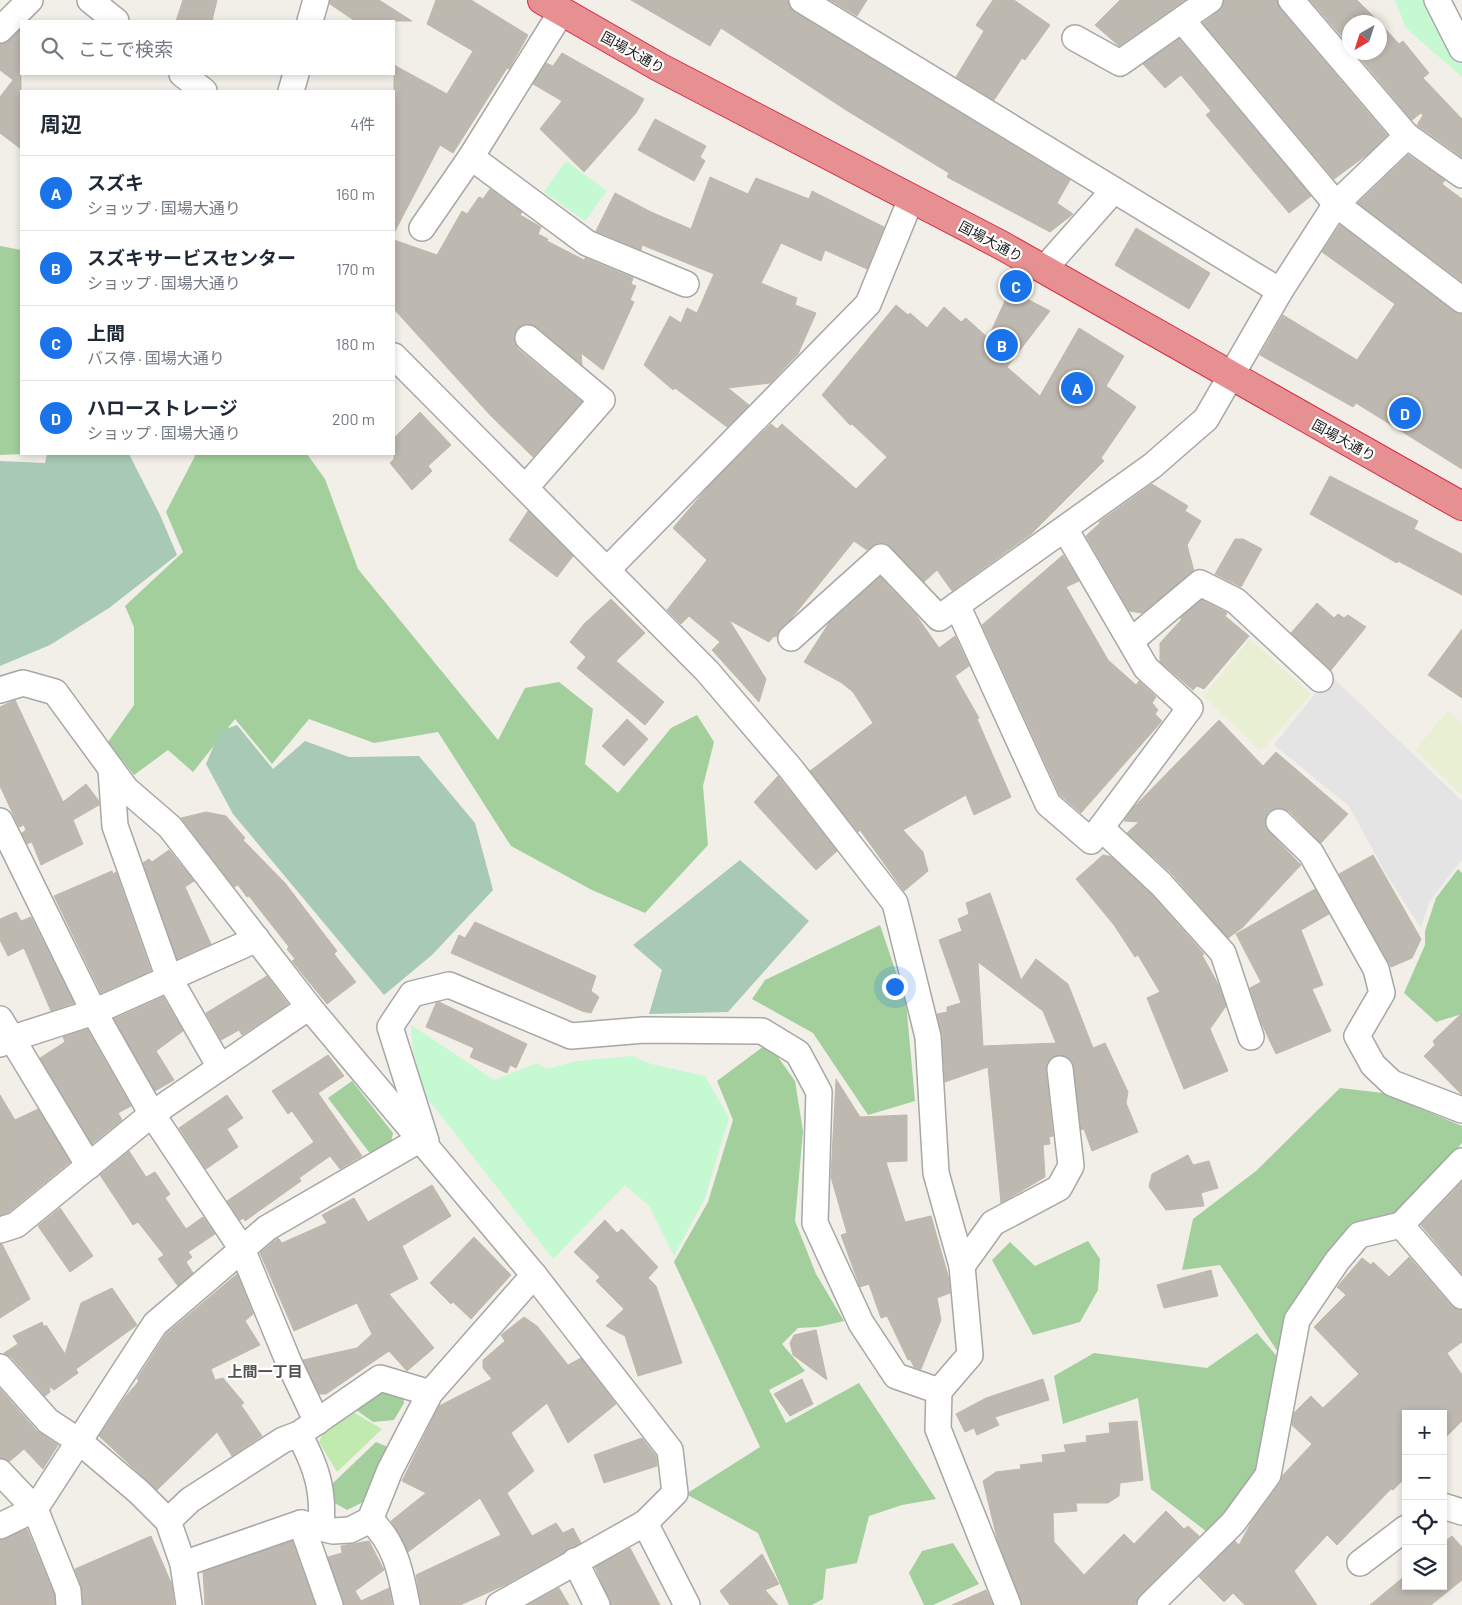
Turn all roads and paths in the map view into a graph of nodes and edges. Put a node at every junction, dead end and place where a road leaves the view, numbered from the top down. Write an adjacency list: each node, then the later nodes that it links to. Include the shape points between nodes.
1 (30, 0): 12 (street)
2 (90, 0): 9 (street)
3 (316, 0): 10 (street)
4 (802, 0): 22 (street)
5 (1210, 0): 11 (street)
6 (1290, 0): 19 (street)
7 (1437, 0): 14 (street)
8 (552, 6): 20 (street); 23 (highway, 国場大通り, via 659,67)
9 (115, 20)
10 (310, 20)
11 (1182, 20): 13 (street, via 1120,63); 24 (street)
12 (0, 30)
13 (1075, 38)
14 (1462, 49)
15 (183, 75): 17 (street)
16 (296, 75): 18 (street)
17 (203, 90)
18 (291, 90)
19 (1407, 136): 21 (street); 24 (street)
20 (470, 157): 25 (street); 27 (street, via 587,243)
21 (1462, 175)
22 (1114, 190): 26 (street); 28 (street)
23 (911, 199): 26 (highway, 国場大通り); 36 (street, via 868,304)
24 (1336, 204): 28 (street); 29 (street)
25 (422, 228)
26 (1044, 269): 32 (highway, 国場大通り)
27 (686, 284)
28 (1280, 291): 32 (street)
29 (1462, 300)
30 (528, 338): 33 (street, via 602,400)
31 (395, 357): 33 (street)
32 (1230, 376): 34 (highway, 国場大通り); 35 (street, via 1206,419 1152,466)
33 (526, 487): 36 (street)
34 (1462, 506)
35 (1064, 529): 37 (street); 39 (street)
36 (608, 570): 62 (street, via 707,671 791,769 895,903 928,1037 936,1173)
37 (957, 605): 38 (street, via 939,618 881,557); 45 (street, via 1048,804 1091,841)
38 (791, 638)
39 (1130, 641): 40 (street, via 1200,583 1236,601); 45 (street, via 1146,668 1190,708)
40 (1320, 679)
41 (0, 690): 42 (street, via 23,683 55,692)
42 (111, 769): 46 (street, via 126,789 170,827); 47 (street, via 115,826)
43 (0, 821): 49 (street)
44 (1278, 822): 54 (street, via 1311,853 1376,969 1382,993 1357,1036 1373,1065 1392,1083)
45 (1101, 828): 51 (street, via 1161,884 1223,953)
46 (257, 939): 47 (street); 48 (street)
47 (169, 978): 49 (street); 52 (street)
48 (309, 1007): 52 (street); 56 (street)
49 (94, 1012): 50 (street); 55 (street)
50 (3, 1034): 58 (street)
51 (1251, 1037)
52 (220, 1067): 55 (street)
53 (1060, 1069): 62 (street, via 1070,1166 1059,1188 993,1223)
54 (1462, 1110)
55 (152, 1114): 58 (street); 61 (street)
56 (424, 1146): 61 (street, via 267,1228); 63 (street); 66 (street, via 390,1027 412,994 449,984 571,1036 644,1030 762,1031 798,1053 818,1092 815,1223 861,1323 896,1376)
57 (1462, 1161): 59 (street)
58 (89, 1166): 60 (street, via 16,1226)
59 (1402, 1225): 64 (street); 91 (street, via 1359,1235 1337,1260 1297,1320 1268,1475 1233,1523)
60 (0, 1230)
61 (242, 1249): 68 (street, via 289,1363); 69 (street, via 155,1324)
62 (962, 1266): 66 (street, via 970,1355)
63 (534, 1275): 67 (street); 76 (street, via 670,1450 675,1493)
64 (1462, 1296)
65 (0, 1367): 69 (street, via 48,1421)
66 (939, 1391): 90 (street, via 938,1429)
67 (430, 1393): 68 (street, via 380,1378); 74 (street, via 390,1470)
68 (308, 1428): 75 (street, via 190,1500); 78 (street, via 310,1456 320,1483 323,1506)
69 (80, 1442): 72 (street); 75 (street)
70 (0, 1472): 72 (street)
71 (1447, 1507): 73 (street)
72 (35, 1509): 77 (street); 83 (street, via 68,1591)
73 (1462, 1512)
74 (370, 1520): 78 (street, via 350,1530 333,1531); 86 (street, via 383,1531 394,1551)
75 (168, 1521): 82 (street)
76 (645, 1523): 80 (street); 89 (street)
77 (0, 1526)
78 (311, 1526): 82 (street); 85 (street)
79 (1402, 1531): 81 (street)
80 (575, 1561): 87 (street); 88 (street)
81 (1360, 1562)
82 (183, 1564): 84 (street)
83 (69, 1605)
84 (189, 1605)
85 (330, 1605)
86 (407, 1605)
87 (500, 1605)
88 (597, 1605)
89 (687, 1605)
90 (1008, 1605)
91 (1150, 1605)

